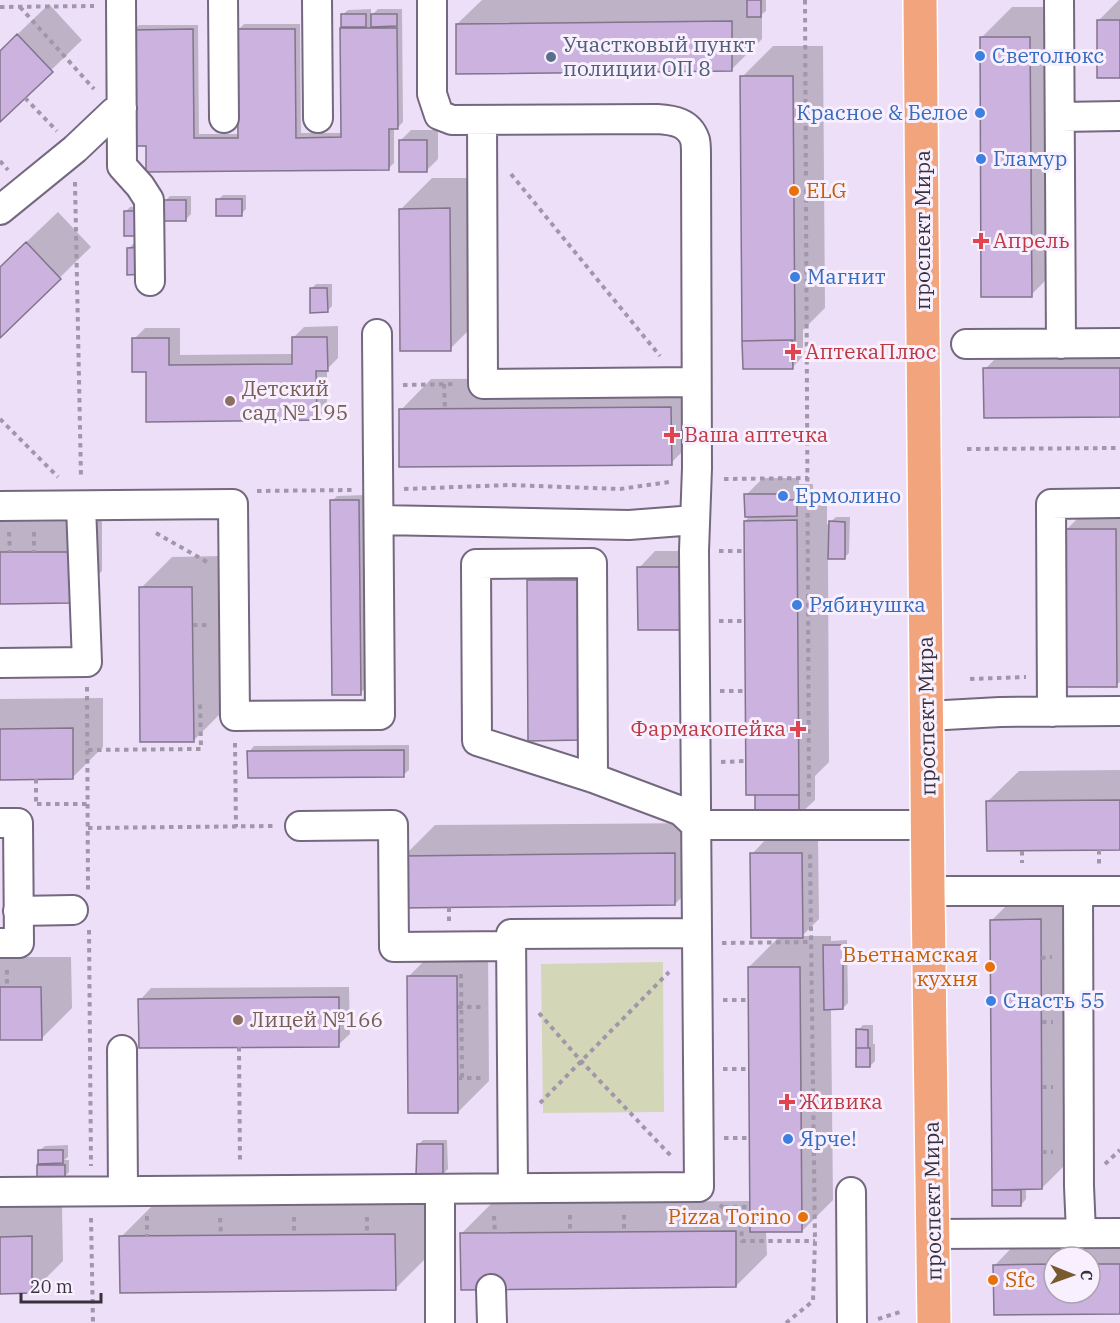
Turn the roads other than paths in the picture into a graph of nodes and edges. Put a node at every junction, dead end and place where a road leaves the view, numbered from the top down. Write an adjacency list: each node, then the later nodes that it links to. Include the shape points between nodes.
1 (223, 0): 10 (lane)
2 (316, 0): 11 (lane)
3 (432, 0): 12 (lane, via 432,94 439,115)
4 (920, 0): 28 (main road, проспект Мира)
5 (1059, 0): 9 (lane)
6 (122, 3): 7 (lane)
7 (118, 110): 13 (lane); 14 (lane, via 122,166 149,200)
8 (1120, 116): 9 (lane)
9 (1060, 117): 18 (lane)
10 (224, 118)
11 (318, 118)
12 (482, 129): 19 (lane, via 483,384); 19 (lane, via 657,119 686,126 695,139 696,156)
13 (0, 210)
14 (150, 281)
15 (377, 334): 23 (lane)
16 (1120, 343): 18 (lane)
17 (966, 344): 18 (lane)
18 (1061, 344)
19 (689, 382): 24 (lane, via 697,478)
20 (1120, 503): 27 (lane, via 1051,504)
21 (81, 506): 22 (lane); 23 (lane, via 233,504 234,716 380,715); 25 (lane, via 87,662)
22 (5, 514)
23 (379, 520): 24 (lane, via 629,525)
24 (695, 520): 31 (lane)
25 (0, 663)
26 (1120, 711): 27 (lane)
27 (1052, 712): 28 (lane)
28 (927, 716): 32 (main road, проспект Мира)
29 (593, 778): 29 (lane, via 477,741 476,564 592,563); 31 (lane, via 681,811)
30 (0, 824): 38 (lane, via 18,823)
31 (696, 825): 32 (lane); 39 (lane)
32 (928, 825): 34 (main road, проспект Мира)
33 (300, 826): 41 (lane, via 393,825 394,947)
34 (928, 891): 35 (lane); 50 (main road, проспект Мира)
35 (1078, 891): 36 (lane); 48 (lane)
36 (1120, 891)
37 (73, 910): 38 (lane)
38 (18, 911): 40 (lane, via 19,943)
39 (697, 938): 41 (lane, via 511,934); 43 (lane, via 699,1186)
40 (0, 943)
41 (511, 946): 43 (lane)
42 (122, 1050): 45 (lane)
43 (513, 1188): 44 (lane)
44 (440, 1189): 45 (lane); 52 (lane)
45 (123, 1191): 46 (lane)
46 (0, 1192)
47 (850, 1192): 54 (lane)
48 (1081, 1233): 49 (lane); 50 (lane)
49 (1120, 1233)
50 (933, 1234): 55 (main road, проспект Мира)
51 (491, 1289): 53 (lane)
52 (440, 1323)
53 (492, 1323)
54 (852, 1323)
55 (934, 1323)

